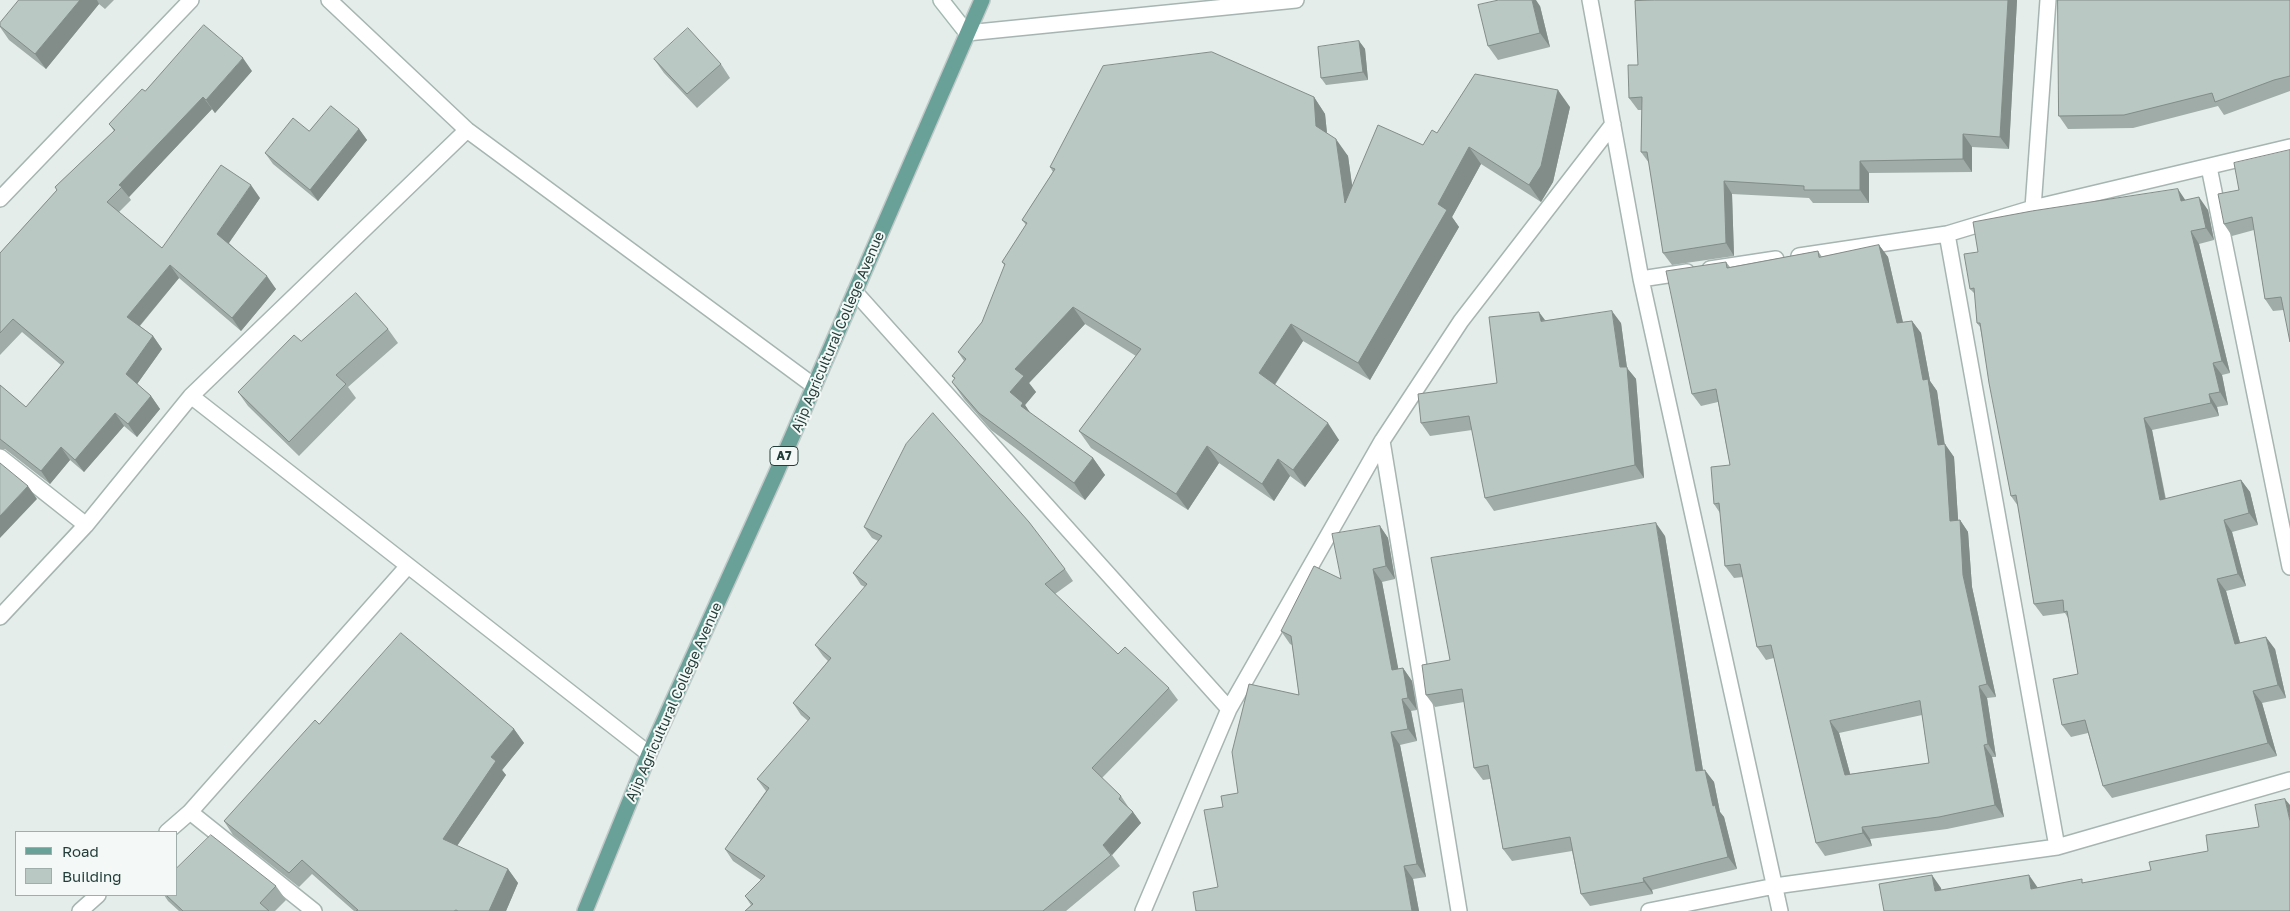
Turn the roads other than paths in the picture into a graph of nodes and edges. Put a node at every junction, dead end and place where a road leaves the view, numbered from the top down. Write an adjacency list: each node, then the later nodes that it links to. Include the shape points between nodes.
1 (191, 0): 13 (street)
2 (329, 0): 10 (street)
3 (941, 0): 8 (street)
4 (982, 0): 8 (main road, Ajip Agricultural College Avenue / A7)
5 (1296, 0): 8 (street)
6 (1590, 0): 9 (street)
7 (2048, 0): 14 (street)
8 (968, 33): 17 (main road, Ajip Agricultural College Avenue / A7)
9 (1613, 124): 16 (street); 20 (street, via 1461,321)
10 (467, 130): 18 (street); 19 (street)
11 (2290, 147): 12 (street)
12 (2209, 167): 14 (street); 24 (street)
13 (0, 199)
14 (2033, 208): 15 (street)
15 (1947, 234): 16 (street); 31 (street)
16 (1641, 279): 32 (street)
17 (855, 292): 18 (main road, Ajip Agricultural College Avenue / A7); 26 (street)
18 (814, 386): 27 (main road, Ajip Agricultural College Avenue / A7)
19 (191, 396): 22 (street); 23 (street)
20 (1382, 442): 26 (street); 38 (street)
21 (0, 457): 22 (street)
22 (86, 525): 25 (street)
23 (407, 567): 27 (street); 29 (street)
24 (2290, 567)
25 (0, 617)
26 (1229, 709): 37 (street)
27 (649, 754): 36 (main road, Ajip Agricultural College Avenue / A7)
28 (2290, 780): 31 (street)
29 (190, 812): 30 (street); 35 (street)
30 (168, 831)
31 (2057, 847): 32 (street)
32 (1775, 886): 39 (street); 40 (street)
33 (97, 896): 34 (street)
34 (80, 911)
35 (314, 911)
36 (585, 911)
37 (1144, 911)
38 (1459, 911)
39 (1649, 911)
40 (1780, 911)

